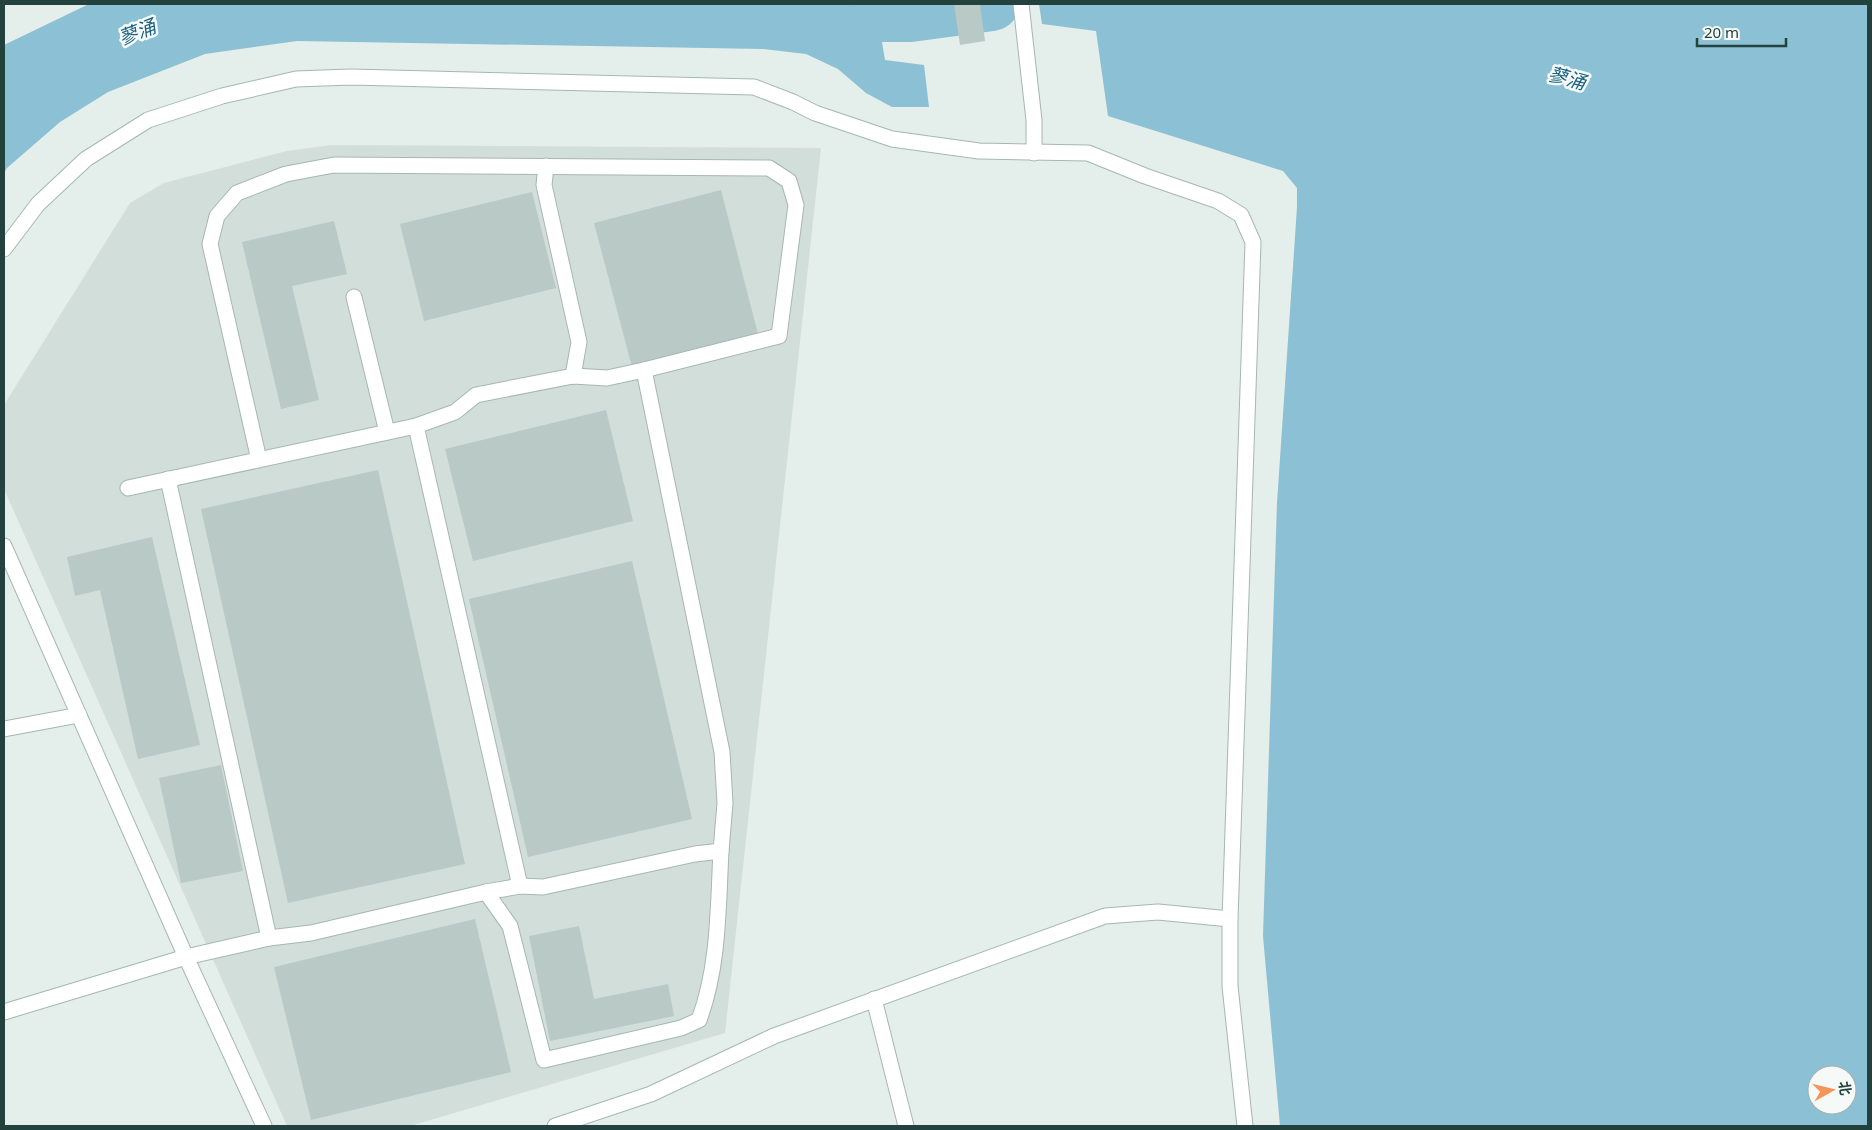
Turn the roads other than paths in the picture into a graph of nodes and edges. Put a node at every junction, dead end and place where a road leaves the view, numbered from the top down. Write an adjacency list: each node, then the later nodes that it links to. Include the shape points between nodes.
1 (1021, 4): 2 (street, via 1034,120)
2 (1034, 153): 4 (street, via 979,151 892,139 815,113 754,87 351,77 296,79 222,96 148,120 86,158 38,204); 19 (street, via 1088,153 1218,201 1242,215 1253,242)
3 (546, 166): 6 (street, via 769,168 789,181 796,205 779,336); 7 (street, via 544,185 579,342); 10 (street, via 334,165 286,174 237,193 217,216 210,244)
4 (4, 248)
5 (354, 297): 9 (street)
6 (644, 370): 7 (street, via 607,378); 16 (street, via 722,752 725,803)
7 (573, 376): 8 (street, via 476,395 455,412)
8 (416, 426): 9 (street); 17 (street)
9 (387, 432): 10 (street)
10 (259, 460): 11 (street)
11 (168, 479): 12 (street); 20 (street)
12 (128, 488)
13 (4, 546): 14 (street)
14 (79, 715): 15 (street); 21 (street)
15 (4, 729)
16 (721, 851): 17 (street, via 543,887); 18 (street, via 708,997 699,1020 681,1028 544,1060 510,926)
17 (520, 886): 18 (street)
18 (486, 892): 20 (street, via 311,934)
19 (1230, 919): 22 (street, via 1158,912 1105,916); 27 (street, via 1230,986)
20 (269, 938): 21 (street)
21 (186, 957): 23 (street); 24 (street)
22 (874, 999): 25 (street, via 774,1036 651,1094); 26 (street)
23 (4, 1012)
24 (264, 1126)
25 (555, 1126)
26 (906, 1126)
27 (1245, 1126)

